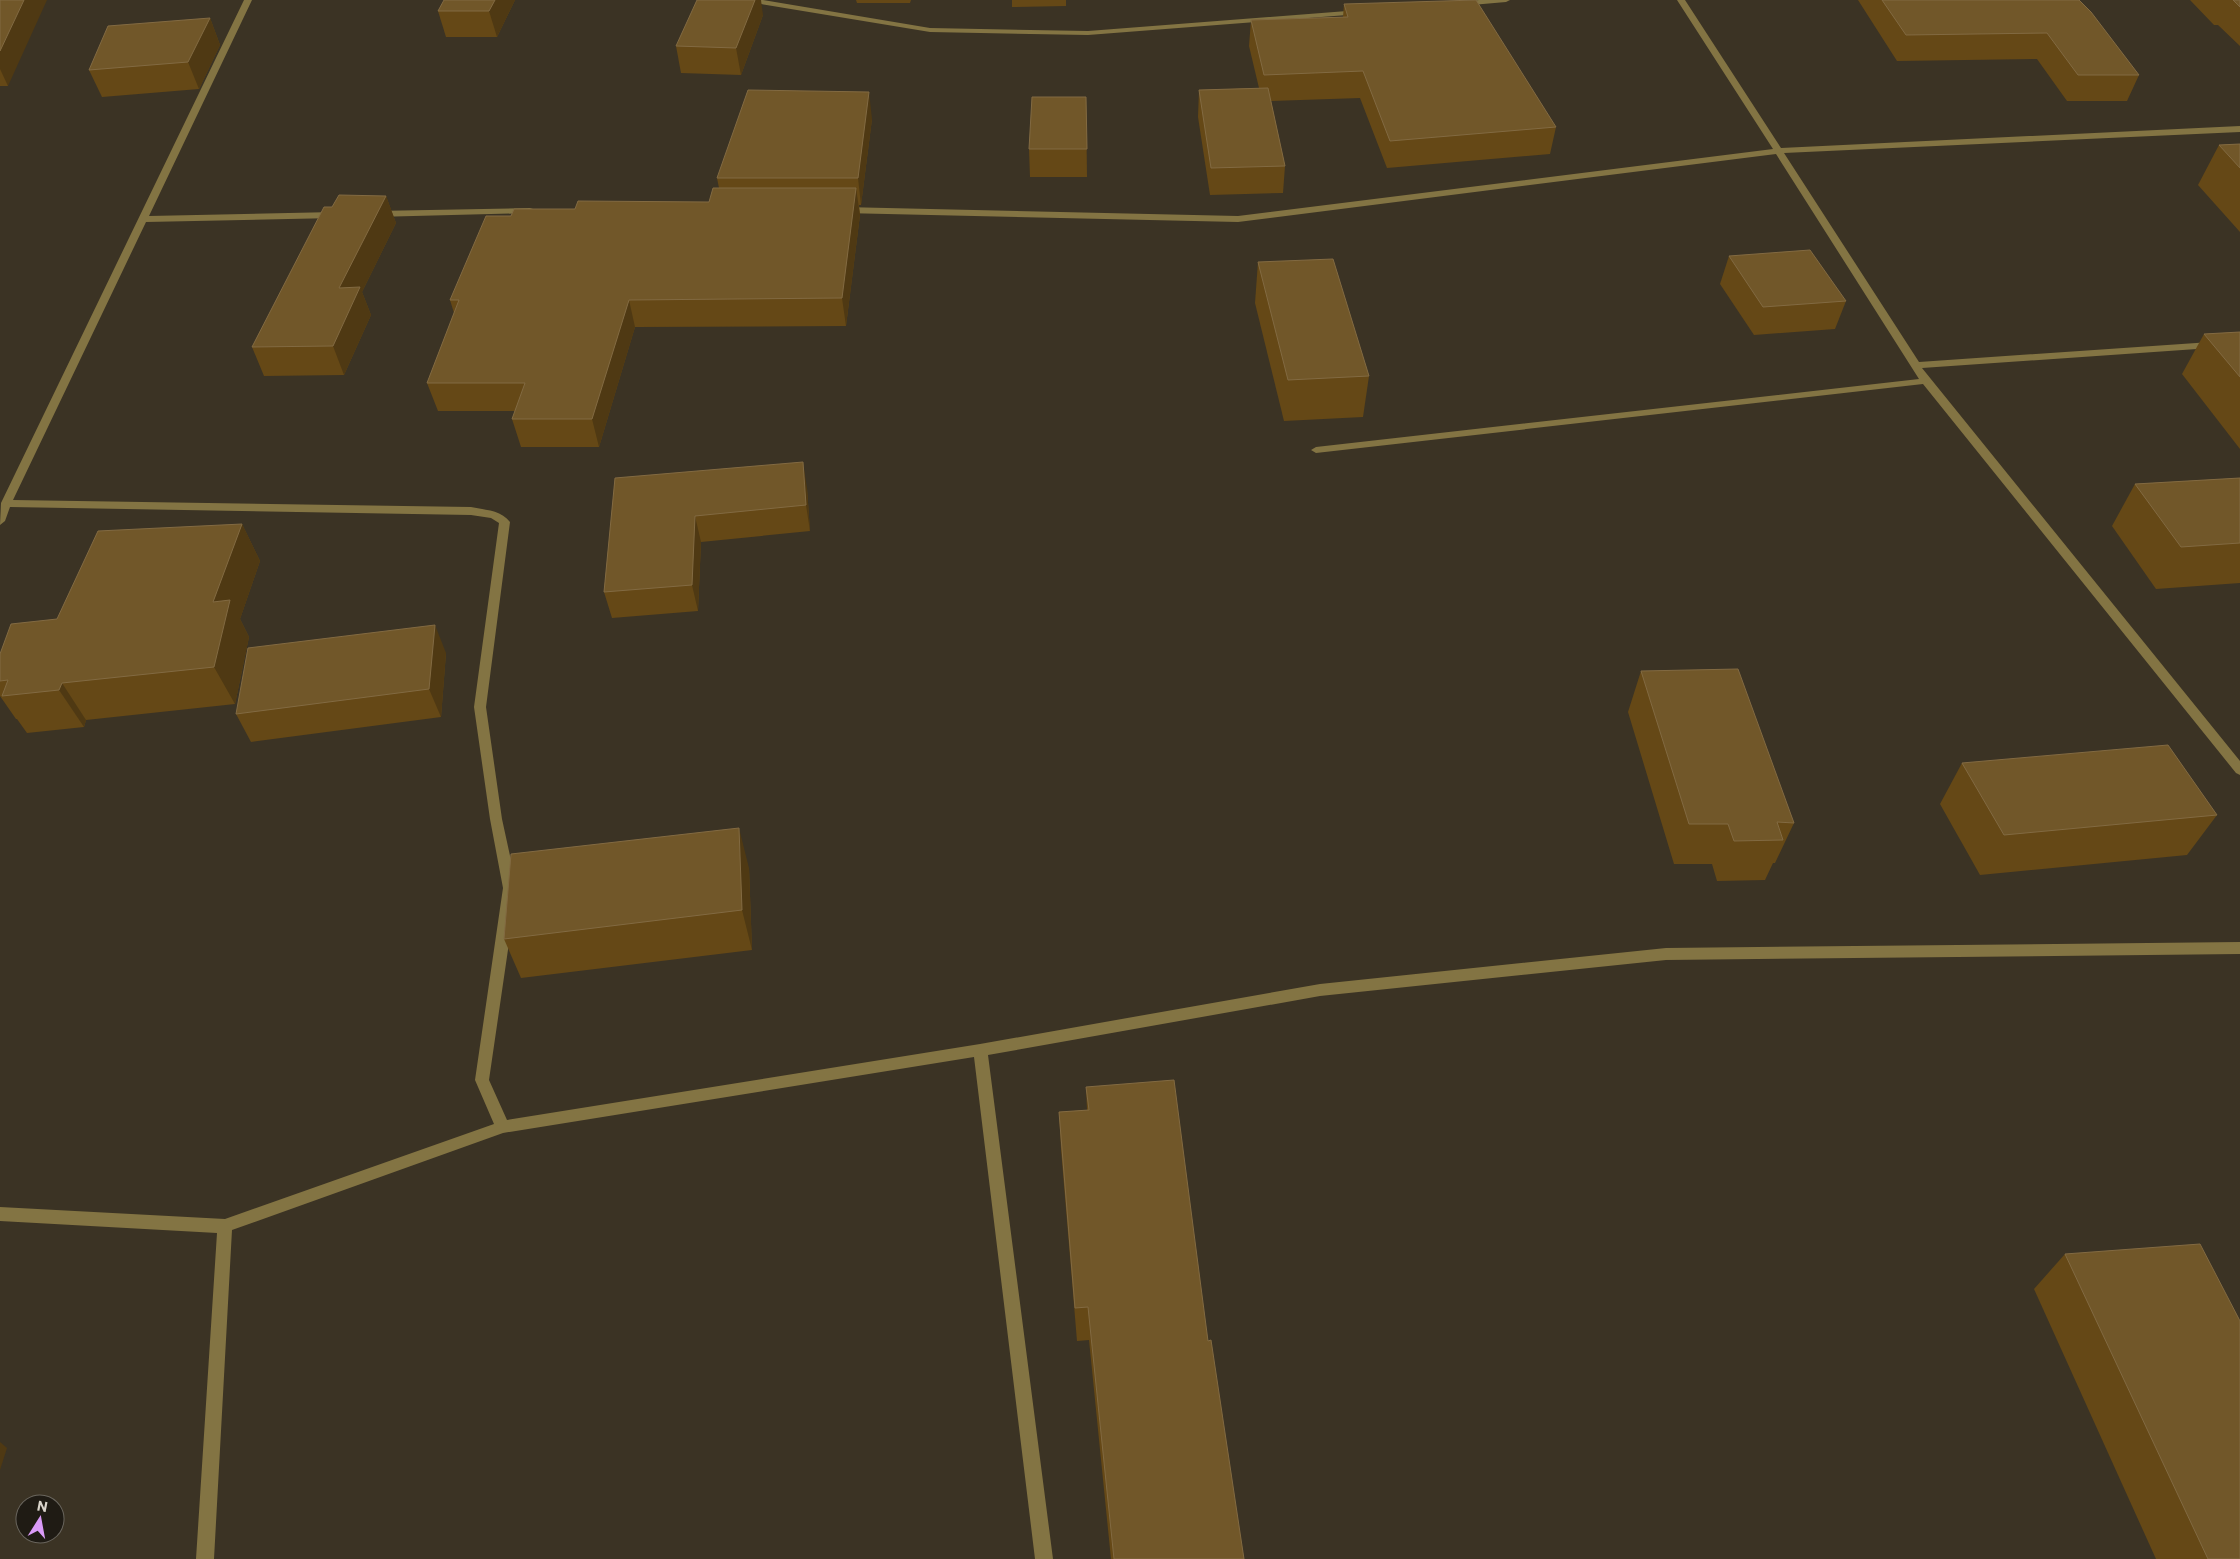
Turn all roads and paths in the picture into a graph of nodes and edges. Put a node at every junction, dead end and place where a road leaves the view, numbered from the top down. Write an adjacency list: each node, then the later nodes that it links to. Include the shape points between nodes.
1 (248, 0): 13 (street)
2 (749, 0): 6 (street, via 930,30 1088,33)
3 (1506, 0): 5 (street)
4 (1681, 0): 8 (street)
5 (1446, 5)
6 (1367, 11)
7 (2240, 129): 8 (street)
8 (1778, 151): 9 (street, via 1238,219); 15 (street)
9 (837, 210)
10 (542, 211): 11 (street)
11 (367, 214)
12 (347, 215): 13 (street)
13 (143, 219): 18 (street)
14 (2240, 344): 15 (street)
15 (1916, 365): 16 (street)
16 (1926, 381): 17 (street); 20 (street)
17 (1316, 450)
18 (6, 503): 19 (street); 23 (street, via 471,511 494,515 505,522 480,707 496,819 510,888 482,1080)
19 (0, 521)
20 (2240, 770)
21 (2240, 948): 22 (street, via 1666,954 1320,990)
22 (980, 1050): 23 (street); 27 (street)
23 (503, 1127): 25 (street)
24 (0, 1214): 25 (street)
25 (225, 1226): 26 (street)
26 (206, 1559)
27 (1044, 1559)

